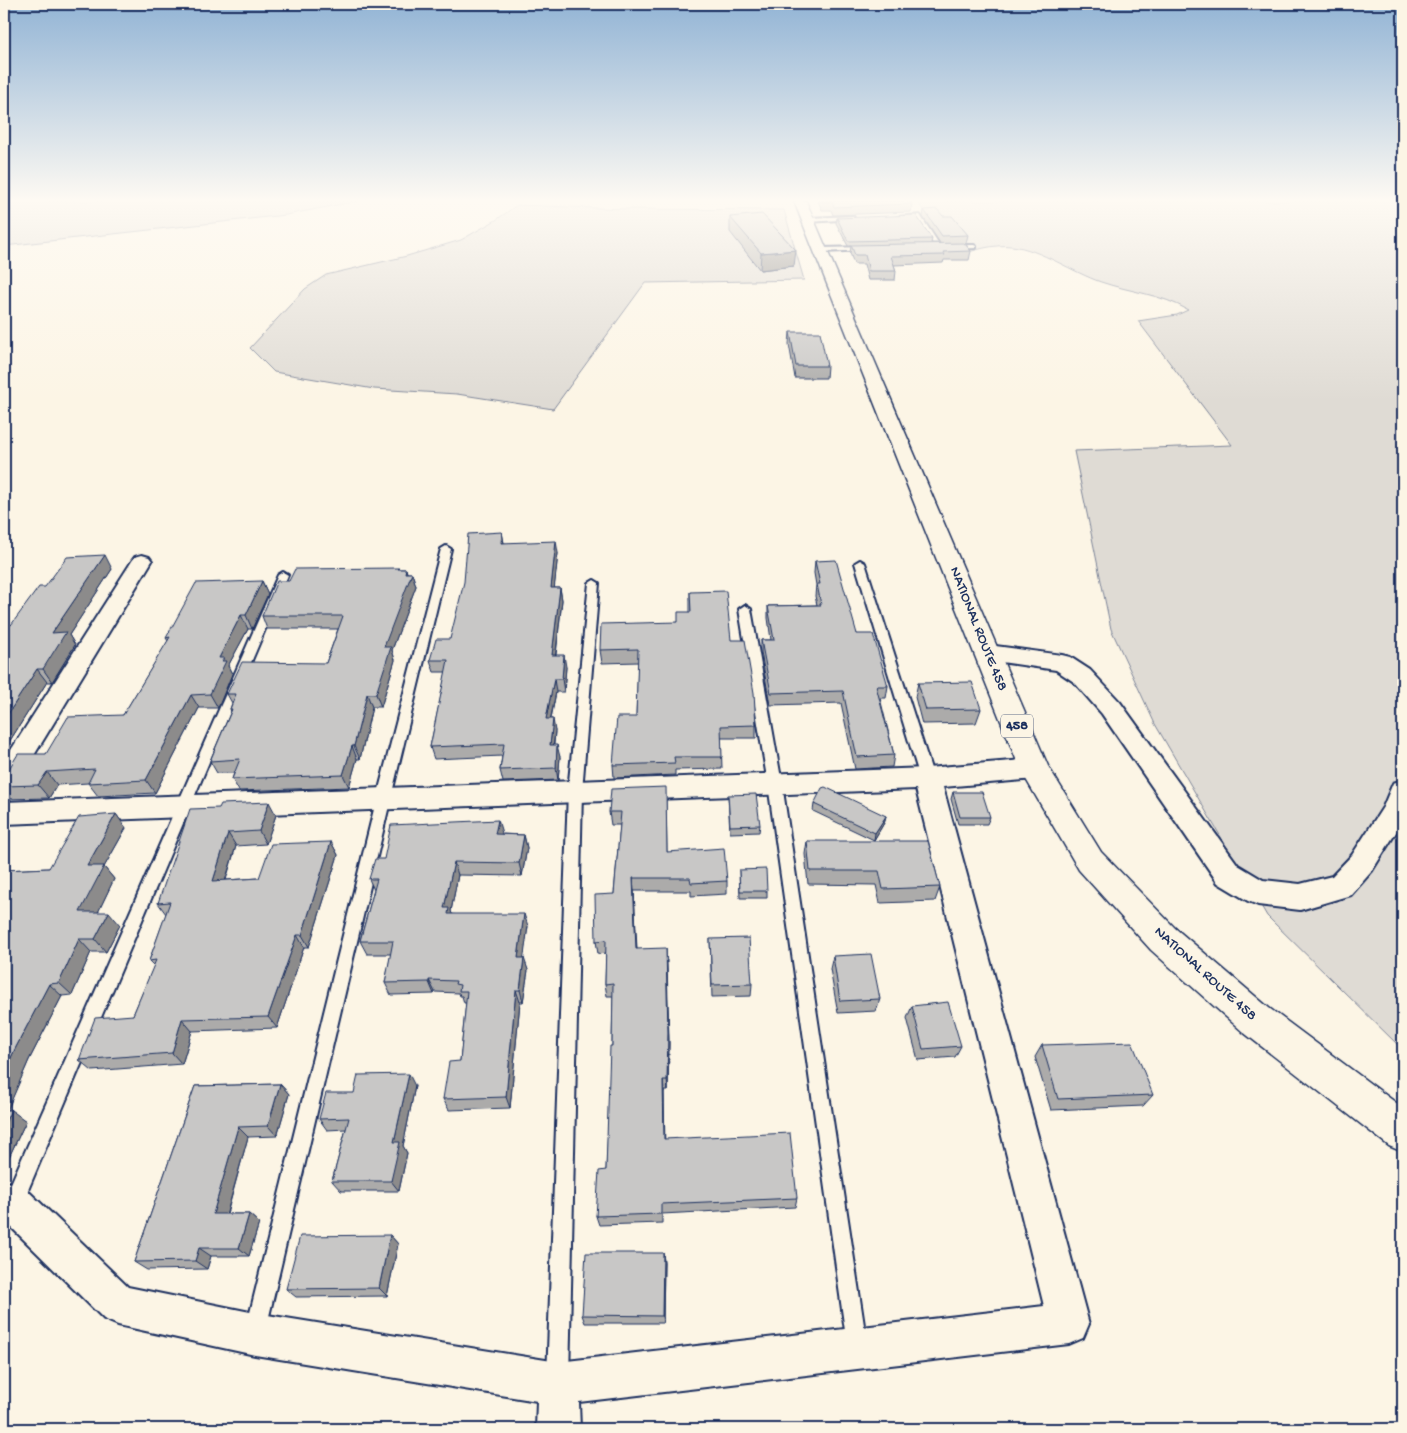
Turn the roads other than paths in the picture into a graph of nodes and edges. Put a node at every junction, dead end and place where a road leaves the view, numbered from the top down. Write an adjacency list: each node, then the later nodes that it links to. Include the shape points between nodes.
1 (827, 268): 8 (highway, NATIONAL ROUTE 458 / 458)
2 (446, 549): 15 (lane)
3 (142, 561): 11 (street)
4 (860, 563): 10 (lane)
5 (283, 575): 16 (lane)
6 (594, 583): 14 (lane)
7 (745, 609): 12 (lane)
8 (988, 653): 9 (highway, NATIONAL ROUTE 458 / 458); 13 (street, via 1062,663 1082,676 1111,708 1228,874 1258,892 1300,898 1341,886 1362,863 1395,811)
9 (1035, 770): 10 (street); 18 (highway, NATIONAL ROUTE 458 / 458, via 1090,861 1163,939 1256,1020)
10 (927, 778): 12 (street); 21 (street, via 1069,1324)
11 (4, 783)
12 (775, 784): 14 (street); 21 (lane)
13 (1403, 790)
14 (575, 791): 15 (street); 22 (lane)
15 (384, 797): 16 (street); 20 (lane)
16 (185, 805): 17 (street); 19 (lane)
17 (4, 813)
18 (1403, 1132)
19 (8, 1202): 20 (street, via 118,1305)
20 (255, 1334): 22 (street)
21 (857, 1349): 22 (street)
22 (558, 1383): 23 (street)
23 (558, 1429)

